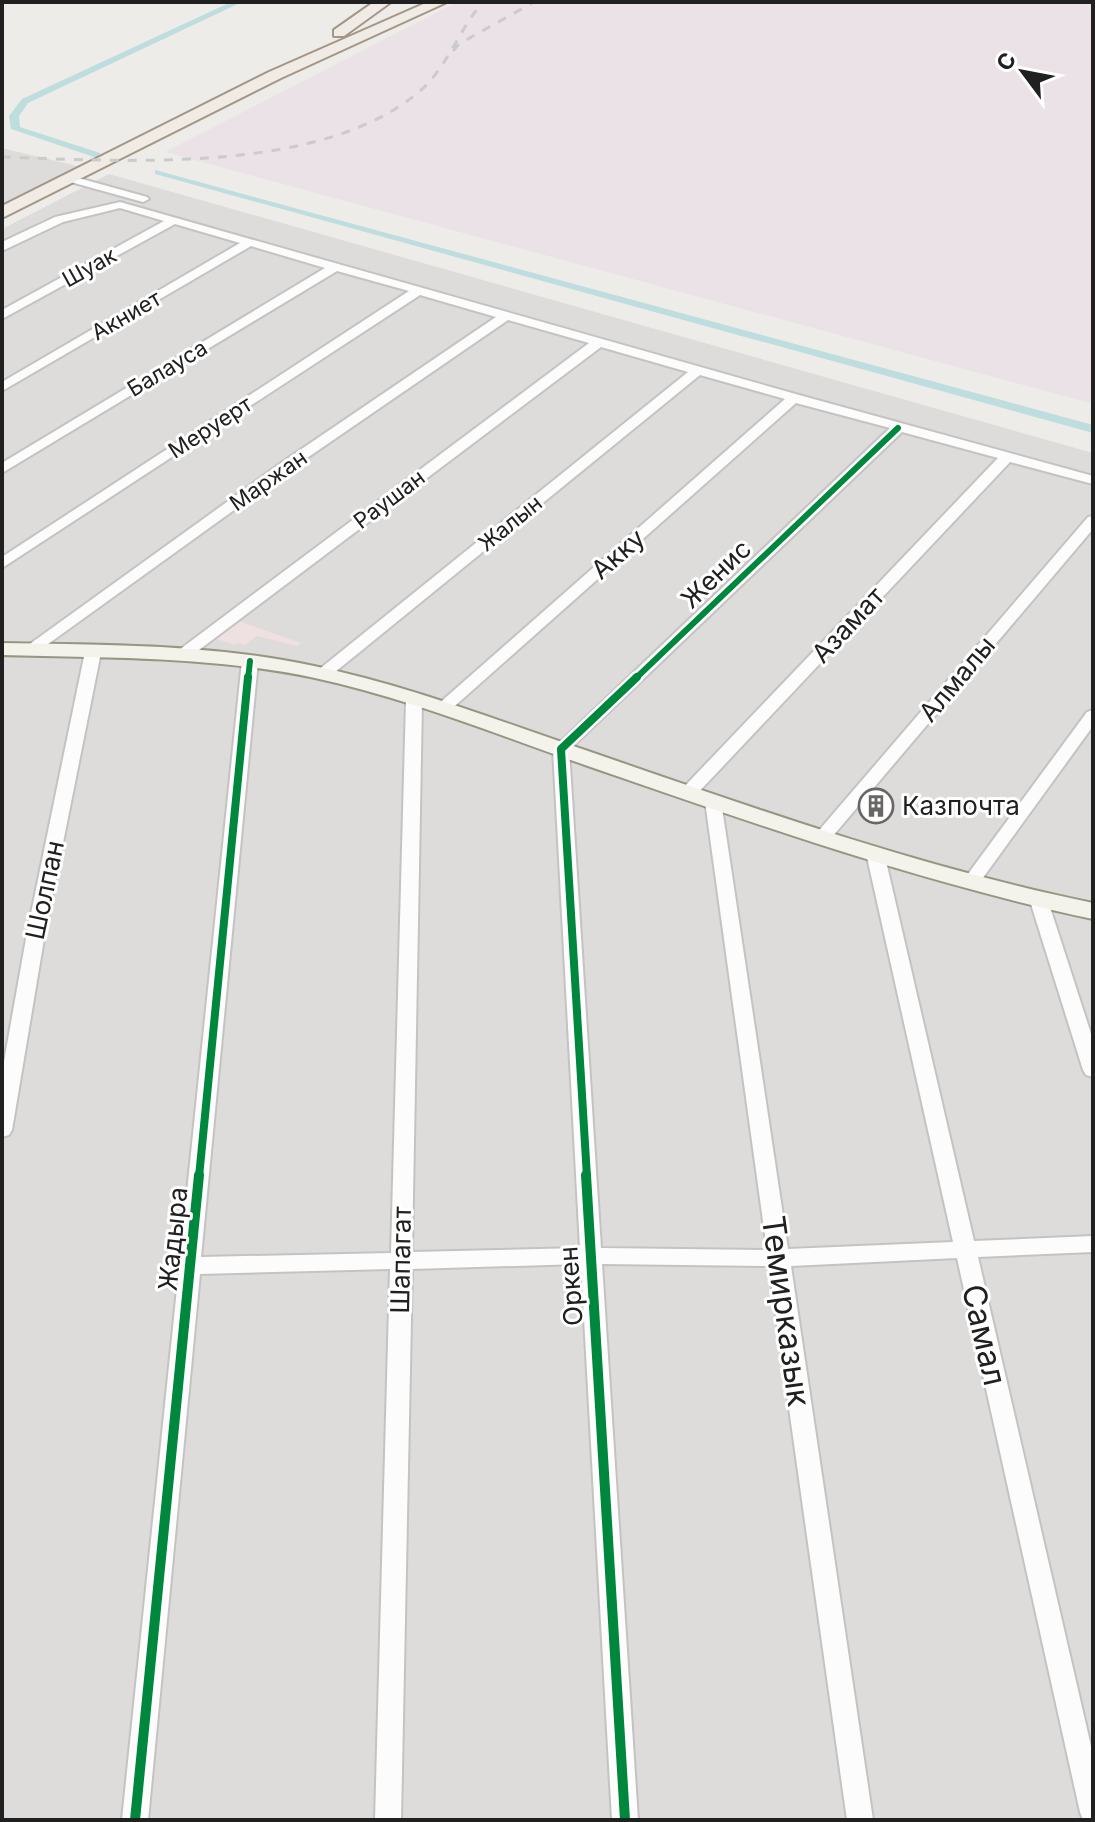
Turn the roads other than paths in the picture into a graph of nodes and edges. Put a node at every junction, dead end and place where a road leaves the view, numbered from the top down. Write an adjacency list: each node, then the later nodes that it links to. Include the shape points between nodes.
1 (384, 2): 3 (main road)
2 (440, 2): 3 (main road)
3 (275, 75): 4 (main road)
4 (71, 179): 5 (main road); 6 (street, via 145,199)
5 (2, 213)
6 (175, 220): 7 (street); 8 (street, via 120,205 69,214 57,231 38,241); 12 (street, Шуак)
7 (250, 242): 9 (street); 15 (street, Акниет)
8 (2, 249)
9 (333, 268): 10 (street); 19 (street, Балауса)
10 (419, 290): 11 (street); 22 (street, Меруерт)
11 (508, 314): 13 (street); 24 (street, Маржан)
12 (2, 315)
13 (598, 343): 14 (street); 26 (street, Раушан)
14 (697, 371): 16 (street); 28 (street, Жалын)
15 (2, 387)
16 (794, 398): 17 (street); 30 (street, Акку)
17 (898, 428): 18 (street); 32 (street, Женис)
18 (1007, 457): 20 (street); 33 (street, Азамат)
19 (2, 469)
20 (1093, 480)
21 (1093, 520): 35 (street, Алмалы)
22 (2, 564)
23 (2, 649): 24 (street)
24 (32, 649): 25 (street)
25 (93, 652): 26 (street); 41 (street, Шолпан)
26 (181, 656): 27 (street)
27 (250, 661): 28 (street); 47 (street, Жадыра)
28 (323, 674): 29 (street)
29 (414, 701): 30 (street); 46 (street, Шапагат)
30 (442, 709): 32 (street)
31 (1093, 715): 37 (street)
32 (561, 749): 33 (street); 44 (street, Оркен)
33 (688, 793): 34 (street)
34 (713, 801): 35 (street); 45 (street, Темирказык)
35 (821, 839): 36 (street)
36 (876, 857): 37 (street); 43 (street, Самал)
37 (971, 882): 38 (street)
38 (1039, 901): 39 (street); 40 (street)
39 (1093, 911)
40 (1093, 1070)
41 (2, 1130)
42 (1093, 1244): 43 (street)
43 (964, 1248): 45 (street); 48 (street, Самал)
44 (589, 1256): 45 (street); 46 (street); 51 (street, Оркен)
45 (779, 1258): 52 (street, Темирказык)
46 (400, 1261): 47 (street); 50 (street, Шапагат)
47 (190, 1266): 49 (street, Жадыра)
48 (1093, 1812)
49 (135, 1820)
50 (388, 1820)
51 (625, 1820)
52 (860, 1820)

